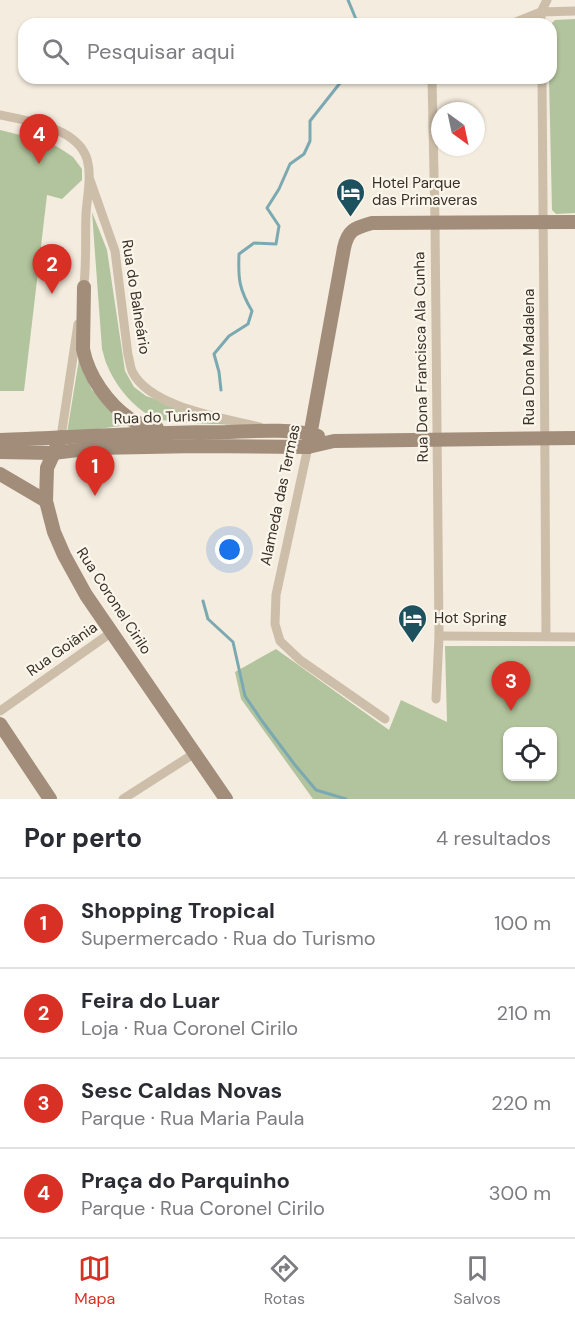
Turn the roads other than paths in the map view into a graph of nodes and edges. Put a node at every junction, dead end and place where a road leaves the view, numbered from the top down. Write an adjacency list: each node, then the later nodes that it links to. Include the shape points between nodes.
1 (548, 0): 3 (street)
2 (575, 11): 3 (street)
3 (541, 12): 4 (street); 5 (street)
4 (526, 18)
5 (541, 18)
6 (432, 84): 11 (street, Rua Dona Francisca Ala Cunha)
7 (542, 84): 10 (street, Rua Dona Madalena)
8 (0, 115): 9 (street, via 65,134 82,150)
9 (89, 178): 13 (street); 14 (street, Rua do Balneário, via 115,251 128,355 138,381 170,403)
10 (544, 221): 11 (main road); 12 (main road); 17 (street, Rua Dona Madalena)
11 (435, 222): 20 (main road, Alameda das Termas, via 372,223 347,236); 21 (street, Rua Dona Francisca Ala Cunha)
12 (575, 222)
13 (84, 287): 15 (main road, via 83,349 104,396 131,420); 16 (street)
14 (277, 431): 15 (main road, Rua do Turismo); 20 (main road, Rua do Turismo)
15 (176, 432): 16 (main road, Rua do Turismo)
16 (61, 437): 19 (main road, Rua do Turismo); 23 (main road, Rua Coronel Cirilo)
17 (544, 438): 18 (main road, Rua do Turismo); 21 (main road, Rua do Turismo); 28 (street, Rua Dona Madalena)
18 (575, 438)
19 (0, 440)
20 (309, 441): 21 (main road, Rua do Turismo); 23 (main road, Rua do Turismo); 32 (street, Alameda das Termas, via 276,595 275,624 280,641 300,660)
21 (437, 441): 27 (street, Rua Dona Francisca Ala Cunha)
22 (0, 452): 23 (main road, Rua do Turismo)
23 (53, 453): 25 (main road, Rua Coronel Cirilo, via 47,468)
24 (0, 474): 25 (main road)
25 (46, 501): 26 (main road, Rua Coronel Cirilo, via 64,555)
26 (112, 632): 31 (street, Rua Goiânia); 34 (main road, Rua Coronel Cirilo)
27 (439, 636): 28 (street); 30 (street, Rua Dona Francisca Ala Cunha)
28 (546, 636): 29 (street)
29 (575, 637)
30 (436, 699)
31 (0, 711)
32 (385, 719)
33 (0, 724): 35 (main road)
34 (195, 753): 36 (street); 37 (main road, Rua Coronel Cirilo)
35 (51, 799)
36 (123, 799)
37 (226, 799)

